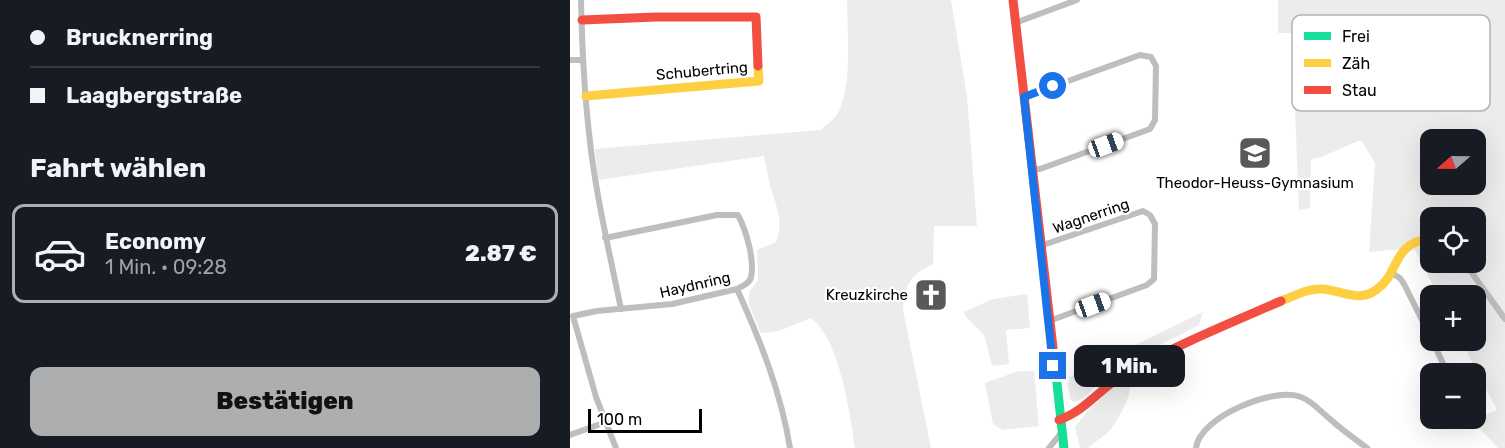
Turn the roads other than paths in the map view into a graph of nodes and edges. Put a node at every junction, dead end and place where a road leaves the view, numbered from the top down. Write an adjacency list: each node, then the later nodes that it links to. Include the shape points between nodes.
1 (581, 0): 4 (street)
2 (1012, 0): 5 (street)
3 (1077, 0): 5 (street)
4 (582, 20): 7 (street); 8 (street, Schubertring, via 756,17 759,81)
5 (1016, 22): 9 (street)
6 (570, 60): 7 (street)
7 (582, 60): 8 (street)
8 (586, 96): 11 (street)
9 (1024, 97): 10 (street); 10 (street, via 1140,56 1151,57 1156,66 1155,120 1150,129)
10 (1032, 169): 13 (street)
11 (605, 238): 16 (street, Haydnring, via 717,215 738,216 750,249 751,278); 17 (street)
12 (1420, 240): 14 (street, via 1408,244)
13 (1040, 246): 21 (street); 21 (street, Wagnerring, via 1143,211 1155,224 1154,279)
14 (1390, 272): 19 (street, via 1400,278); 22 (street, via 1382,286 1367,295 1319,289 1211,330 1120,377 1080,411)
15 (1472, 273): 20 (street)
16 (737, 289): 17 (street, Haydnring, via 672,304); 27 (street, via 775,385)
17 (621, 309): 18 (street, Haydnring)
18 (572, 315): 23 (street)
19 (1420, 315)
20 (1505, 319)
21 (1048, 322): 22 (street)
22 (1059, 420): 24 (street)
23 (606, 422): 25 (street); 26 (street)
24 (1061, 433): 28 (street); 29 (street)
25 (570, 435)
26 (616, 448)
27 (790, 448)
28 (1049, 448)
29 (1064, 448)
30 (1197, 448): 31 (street, via 1203,430 1223,415 1283,394 1302,397)
31 (1367, 448)

